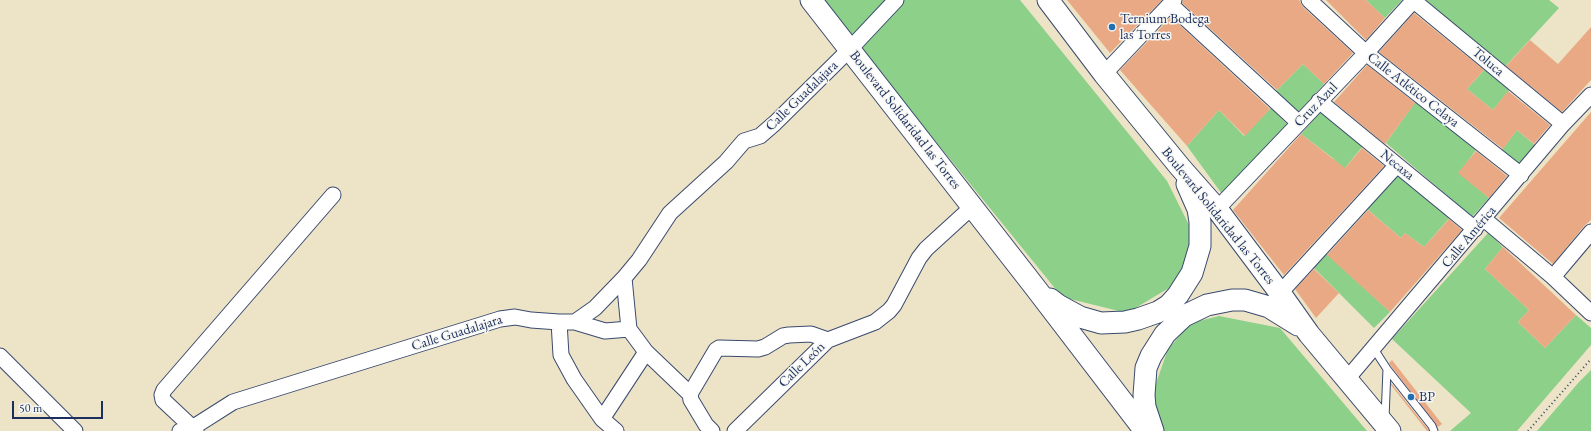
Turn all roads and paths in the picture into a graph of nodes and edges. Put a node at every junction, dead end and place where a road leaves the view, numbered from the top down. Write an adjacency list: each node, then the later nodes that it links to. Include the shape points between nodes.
1 (811, 0): 7 (main road, Boulevard Solidaridad las Torres)
2 (896, 0): 7 (street, Calle Guadalajara)
3 (1048, 0): 9 (main road, Boulevard Solidaridad las Torres)
4 (1309, 0): 8 (street, Calle Atlético Celaya)
5 (1414, 0): 8 (street, Cruz Azul); 13 (street, Toluca)
6 (1172, 2): 9 (street); 12 (street)
7 (850, 49): 18 (main road, Boulevard Solidaridad las Torres); 23 (street, Calle Guadalajara, via 775,123 760,136 744,141 726,162 670,213)
8 (1366, 53): 10 (street, Cruz Azul); 16 (street, Calle Atlético Celaya)
9 (1104, 74): 15 (main road, Boulevard Solidaridad las Torres)
10 (1319, 101): 12 (street, Cruz Azul); 14 (street, Necaxa)
11 (1588, 104): 13 (street, Calle América)
12 (1299, 123): 19 (street, Cruz Azul)
13 (1563, 124): 16 (street, Calle América)
14 (1396, 164): 20 (street, Necaxa); 25 (street)
15 (1180, 167): 19 (main road, Boulevard Solidaridad las Torres); 24 (main road, via 1198,209 1200,246 1192,273 1169,305 1138,319 1101,323 1080,317 1058,306)
16 (1521, 175): 20 (street, Calle América)
17 (333, 195): 41 (street, via 164,390 163,400)
18 (972, 207): 24 (main road, Boulevard Solidaridad las Torres); 31 (street, Calle León, via 926,249 889,311 875,322)
19 (1217, 210): 25 (main road, Boulevard Solidaridad las Torres)
20 (1479, 224): 22 (street, Necaxa); 32 (street, Calle América)
21 (1591, 232): 22 (street)
22 (1553, 277): 26 (street, Necaxa)
23 (624, 278): 28 (street, Calle Guadalajara, via 595,308); 29 (street)
24 (1034, 286): 46 (main road, Boulevard Solidaridad las Torres)
25 (1280, 293): 30 (main road, Boulevard Solidaridad las Torres)
26 (1591, 313)
27 (559, 322): 28 (street, Calle Guadalajara); 39 (street, via 561,355); 41 (street, Calle Guadalajara, via 515,317 500,318 233,402)
28 (575, 322): 29 (street, via 605,330)
29 (629, 329): 33 (street)
30 (1309, 334): 37 (main road, Boulevard Solidaridad las Torres); 47 (main road, via 1269,307 1245,300 1207,305 1184,316 1165,334 1146,368 1145,407)
31 (828, 340): 38 (street, via 811,334 789,334 758,349 719,348); 45 (street, Calle León)
32 (1374, 349): 36 (lane); 37 (street, Calle América)
33 (646, 352): 38 (street); 39 (street)
34 (0, 356): 42 (street)
35 (1591, 359): 49 (path)
36 (1387, 369): 40 (lane); 48 (lane)
37 (1347, 379): 40 (main road, Boulevard Solidaridad las Torres)
38 (690, 394): 44 (street, via 691,400)
39 (602, 419): 43 (street)
40 (1387, 427)
41 (189, 430)
42 (75, 431)
43 (616, 431)
44 (712, 431)
45 (735, 431)
46 (1145, 431)
47 (1153, 431)
48 (1434, 431)
49 (1528, 431)

